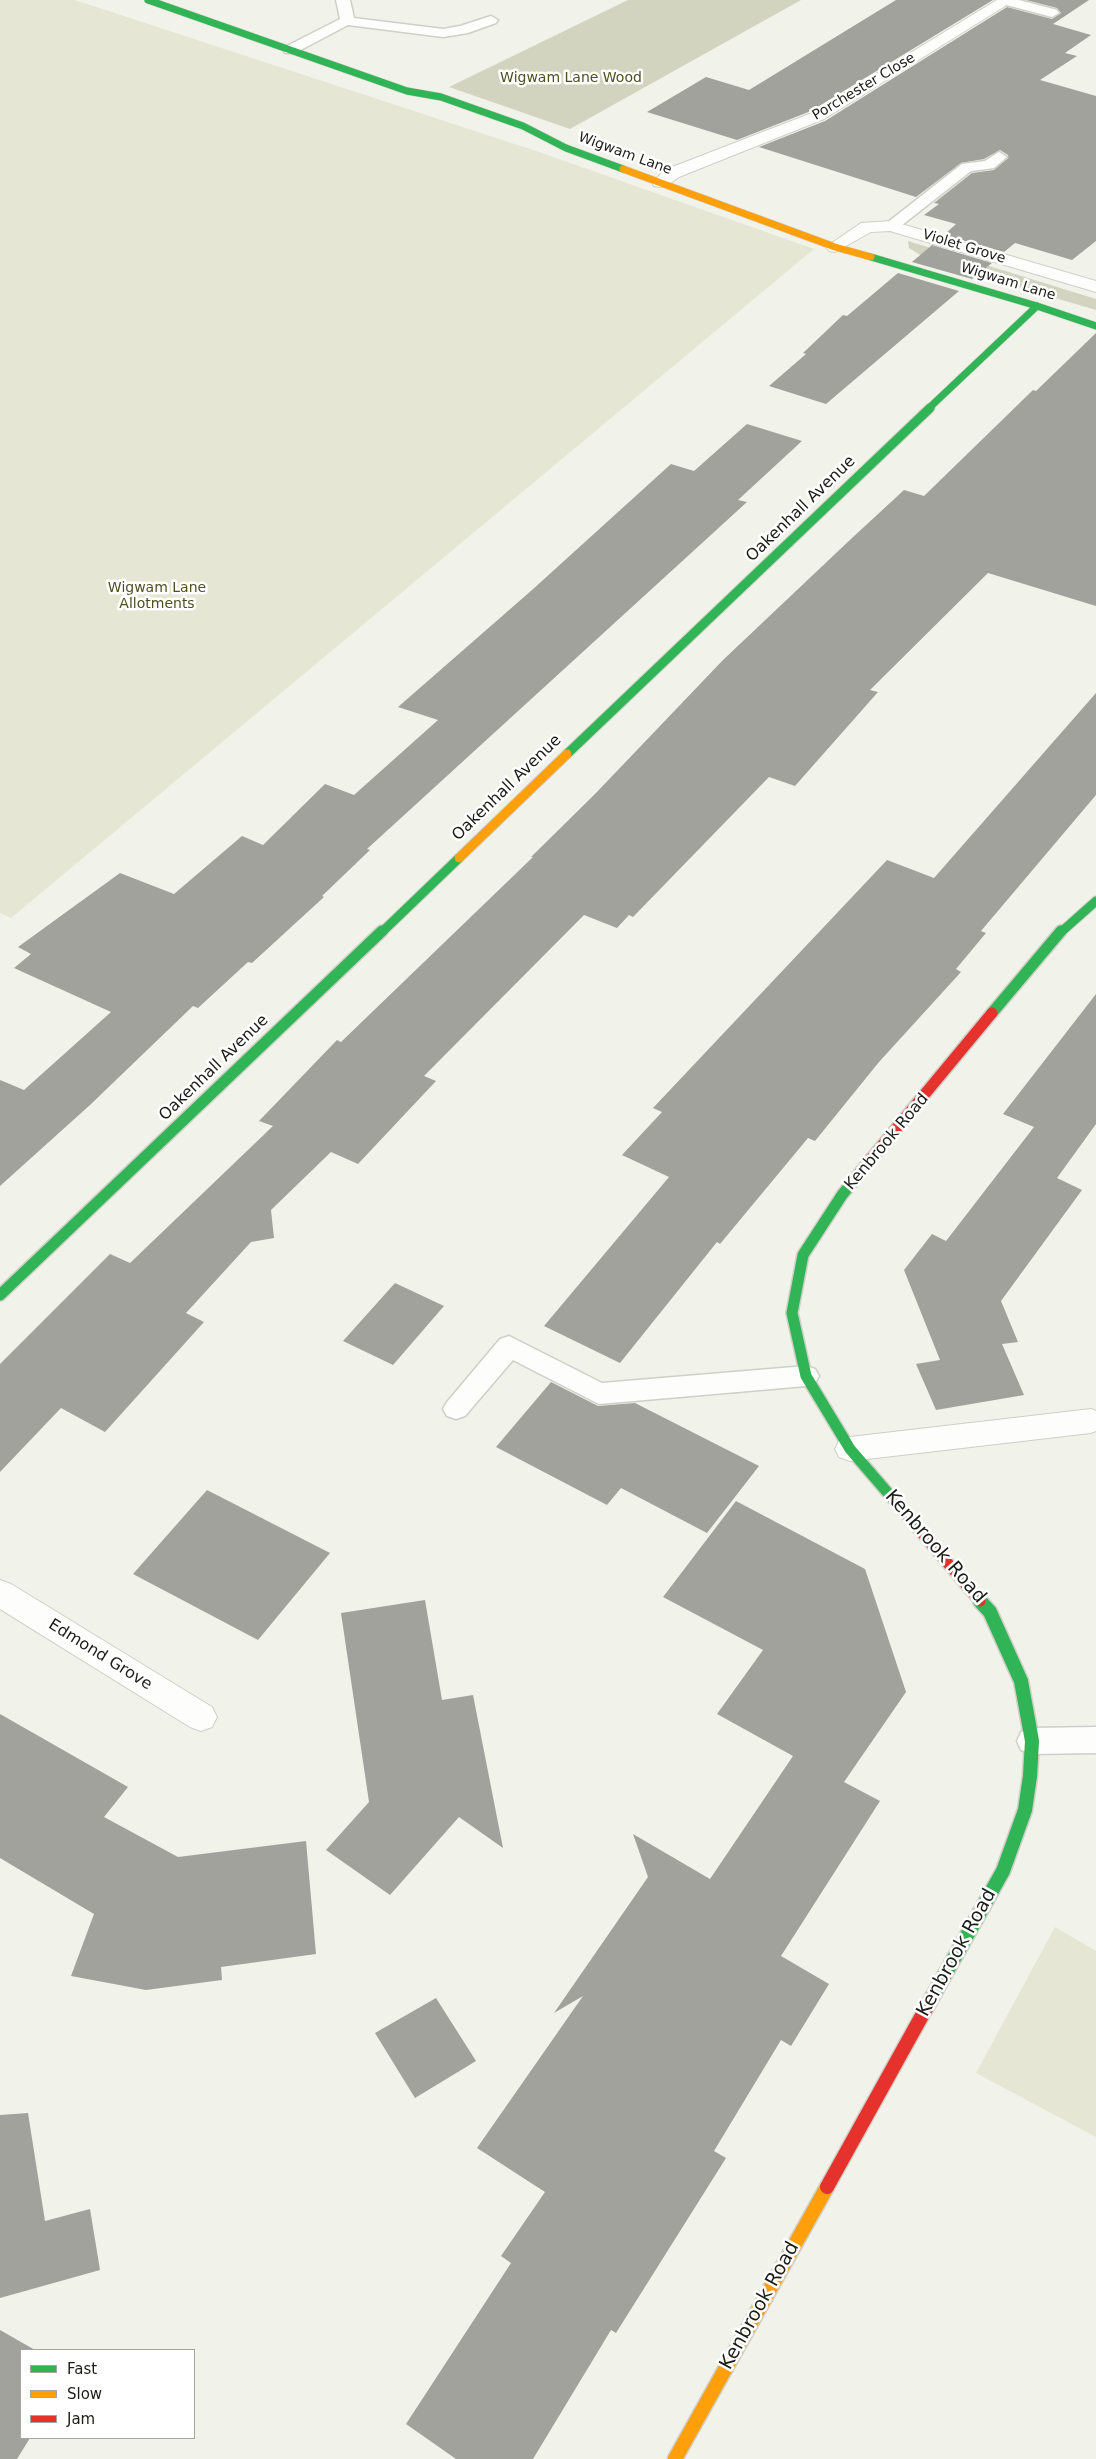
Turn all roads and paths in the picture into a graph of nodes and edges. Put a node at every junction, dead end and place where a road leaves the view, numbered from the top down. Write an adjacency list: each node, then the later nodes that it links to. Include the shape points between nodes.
1 (148, 0): 7 (street, Wigwam Lane)
2 (343, 0): 6 (lane, via 348,16)
3 (1005, 0): 4 (lane); 9 (street, Porchester Close, via 818,116 673,173)
4 (1052, 13)
5 (491, 20): 6 (lane, via 443,33)
6 (346, 22): 7 (lane)
7 (290, 50): 9 (street, Wigwam Lane, via 407,91 440,97 496,116 566,148)
8 (999, 157): 10 (lane, via 989,165 967,167)
9 (660, 182): 11 (street, Wigwam Lane)
10 (891, 226): 11 (street, Violet Grove, via 867,227); 13 (street, Violet Grove)
11 (835, 247): 15 (street, Wigwam Lane)
12 (1089, 269): 13 (street)
13 (1075, 281): 14 (street, Violet Grove)
14 (1096, 287)
15 (1037, 306): 16 (street, Wigwam Lane); 18 (street, Oakenhall Avenue)
16 (1096, 326)
17 (1096, 901): 19 (street, Kenbrook Road, via 1049,945 842,1195 803,1255 792,1313)
18 (0, 1295)
19 (806, 1376): 20 (lane, via 599,1394 509,1346); 22 (street, Kenbrook Road)
20 (456, 1409)
21 (1092, 1421): 22 (street)
22 (850, 1449): 26 (street, Kenbrook Road, via 990,1612 1021,1681)
23 (0, 1593): 24 (street, Edmond Grove)
24 (201, 1717)
25 (1096, 1740): 26 (lane)
26 (1032, 1741): 27 (street, Kenbrook Road, via 1025,1810 1003,1871)
27 (675, 2459)

